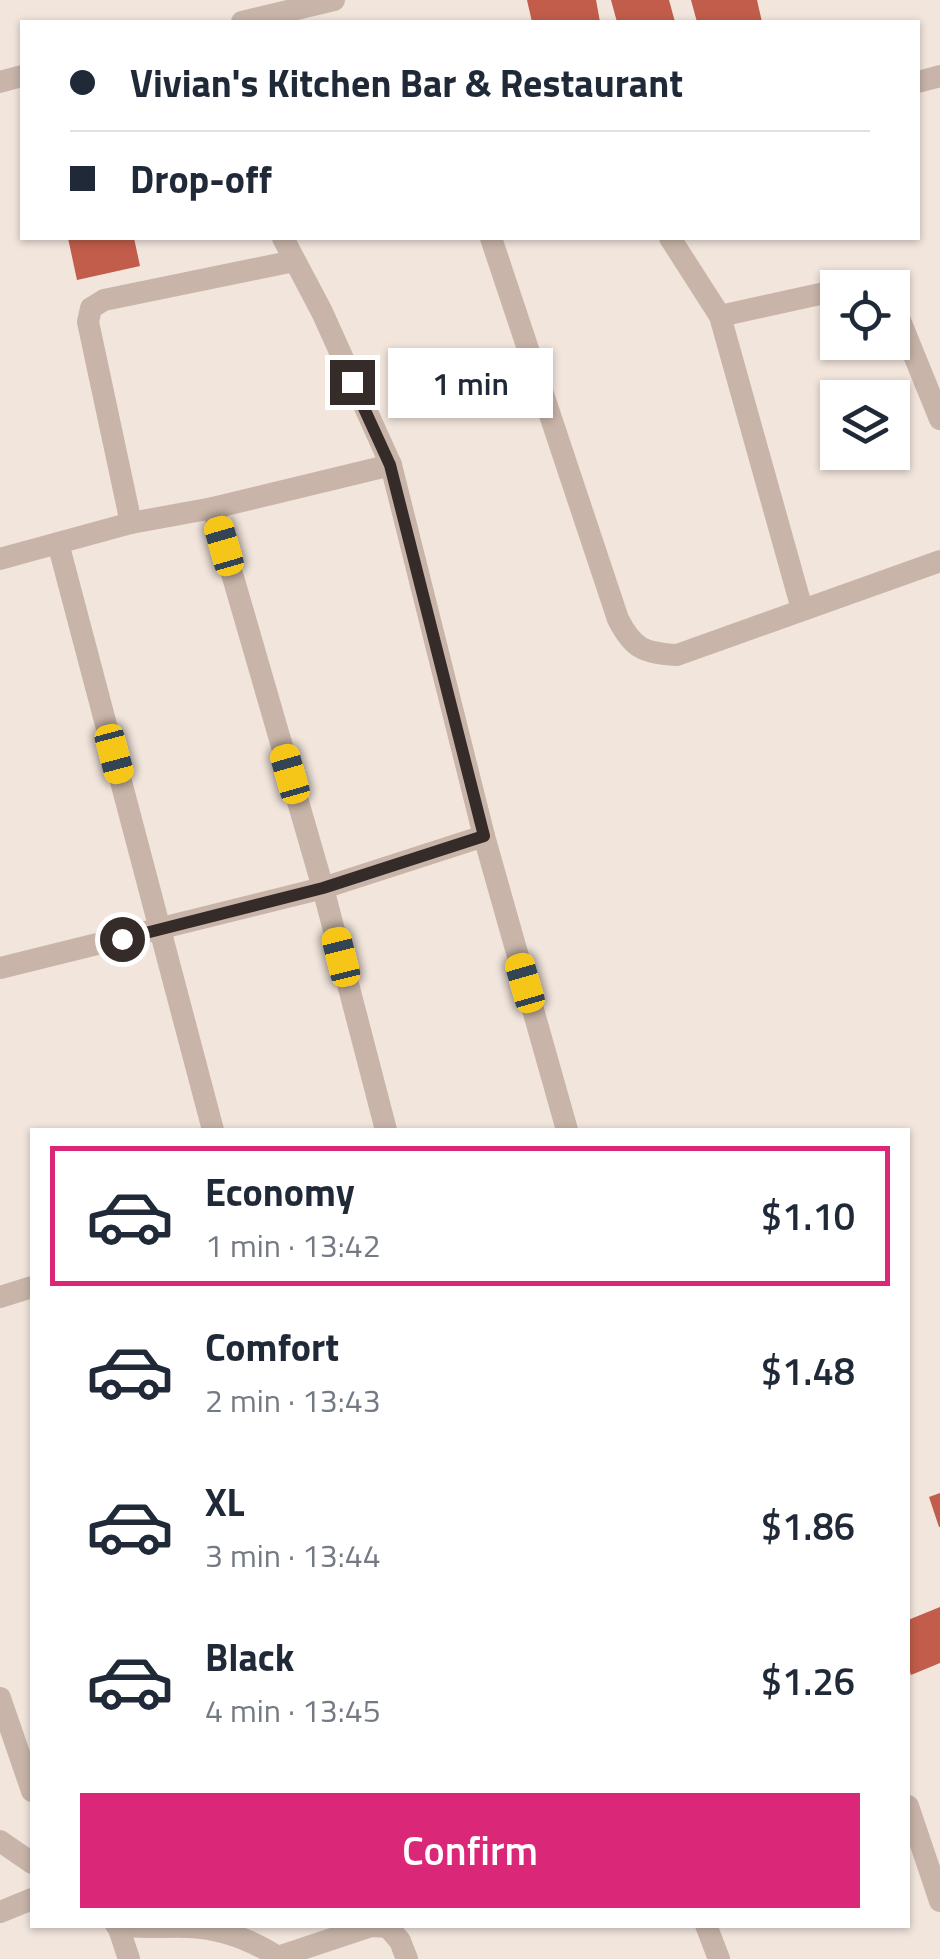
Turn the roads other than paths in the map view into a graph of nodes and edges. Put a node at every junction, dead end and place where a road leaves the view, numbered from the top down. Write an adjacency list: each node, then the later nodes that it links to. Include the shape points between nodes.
1 (334, 0): 2 (street)
2 (250, 20)
3 (284, 240): 6 (street)
4 (492, 240): 17 (street, via 629,640 651,653 677,654)
5 (671, 240): 8 (street)
6 (294, 261): 11 (street); 13 (street, via 91,308 88,322)
7 (820, 294): 8 (street)
8 (720, 316): 17 (street)
9 (910, 345): 10 (street)
10 (940, 419)
11 (390, 465): 12 (street); 18 (street)
12 (213, 508): 13 (street); 19 (street)
13 (132, 522): 14 (street)
14 (58, 543): 15 (street); 20 (street)
15 (0, 559)
16 (940, 560): 17 (street)
17 (802, 609)
18 (484, 836): 19 (street); 24 (street)
19 (323, 888): 20 (street); 23 (street)
20 (161, 930): 21 (street); 22 (street)
21 (2, 959)
22 (212, 1128)
23 (385, 1128)
24 (565, 1128)
25 (30, 1288): 26 (street)
26 (0, 1297)
27 (0, 1698): 28 (street)
28 (30, 1785)
29 (910, 1812): 33 (street)
30 (0, 1841): 31 (street)
31 (30, 1861)
32 (30, 1900): 34 (street)
33 (940, 1900)
34 (0, 1912)
35 (118, 1928): 41 (street)
36 (205, 1928): 40 (street, via 250,1940)
37 (365, 1928): 40 (street)
38 (389, 1928): 42 (street)
39 (707, 1928): 43 (street)
40 (278, 1958)
41 (130, 1959)
42 (407, 1959)
43 (719, 1959)

